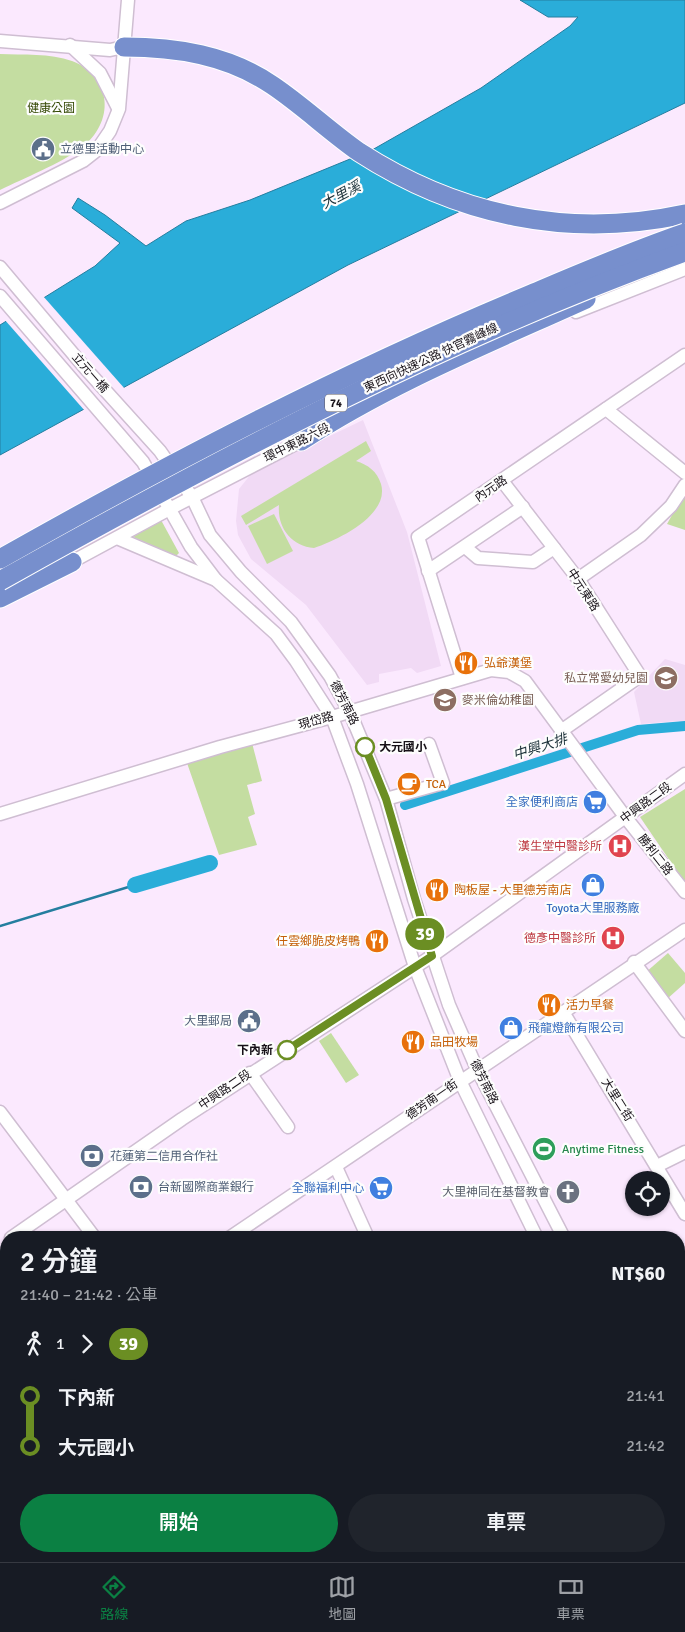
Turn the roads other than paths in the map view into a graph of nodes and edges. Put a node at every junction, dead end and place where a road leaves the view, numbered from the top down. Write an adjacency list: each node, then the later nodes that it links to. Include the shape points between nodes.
1 (128, 0): 4 (street)
2 (0, 41): 3 (street)
3 (70, 45): 4 (street, via 110,50); 5 (street, via 100,73)
4 (124, 47): 5 (street); 7 (highway, via 200,54 238,66 271,84 381,166 422,188 477,208 526,219 570,223 630,222)
5 (119, 109): 6 (street, via 110,131 90,156)
6 (0, 203)
7 (685, 214)
8 (685, 233): 29 (highway, 東西向快速公路 快官霧峰線 / 74, bridge, via 613,259 440,332 272,412)
9 (685, 244): 19 (street, 環中東路六段, via 616,270 443,345)
10 (685, 252): 35 (highway, 東西向快速公路 快官霧峰線 / 74, bridge, via 618,276 446,349 273,435)
11 (685, 259): 17 (highway, via 618,285 451,360 335,419)
12 (0, 267): 19 (street, 立元一橋, via 160,451)
13 (685, 269): 17 (street, 環中東路六段, via 453,366)
14 (0, 296): 22 (street, 立元一橋, via 108,419)
15 (685, 355): 16 (street, 內元路)
16 (606, 409): 18 (street); 20 (street, 內元路, via 536,455)
17 (301, 441): 23 (street, 環中東路六段)
18 (685, 473)
19 (178, 479): 22 (street, 環中東路六段); 23 (street, 德芳南路)
20 (503, 482): 24 (street, 中元東路); 31 (street, 內元路, via 418,537)
21 (685, 485): 33 (street, via 671,506 640,536)
22 (160, 489): 25 (street, 德芳南路); 32 (street, 環中東路六段)
23 (192, 497): 25 (street, 環中東路六段); 39 (street, 德芳南路, via 210,534 241,572 291,622 322,663)
24 (523, 507): 27 (street); 28 (street, 中元東路)
25 (171, 508): 26 (street, 環中東路六段); 34 (street, 德芳南路, via 191,547)
26 (117, 538): 30 (street, 環中東路六段); 34 (street)
27 (465, 547): 28 (street, via 478,558 533,562); 31 (street)
28 (554, 548): 33 (street, 中元東路)
29 (0, 558)
30 (72, 562): 36 (highway); 37 (street, 環中東路六段)
31 (428, 572): 38 (street, 內元路)
32 (0, 573)
33 (578, 579): 41 (street, 中元東路, via 640,676)
34 (216, 580): 40 (street, 德芳南路, via 276,634)
35 (0, 581)
36 (0, 598)
37 (0, 602)
38 (462, 678): 39 (street, 現岱路); 41 (street, 現岱路, via 491,670 519,676)
39 (349, 711): 40 (street, 現岱路); 44 (street, 德芳南路)
40 (332, 717): 45 (street, 現岱路, via 220,747); 51 (street, 德芳南路)
41 (561, 730): 46 (street, 現岱路)
42 (429, 744): 44 (street, via 443,783)
43 (685, 774): 46 (street, 中興路二段)
44 (386, 799): 49 (street, 德芳南路)
45 (0, 814)
46 (626, 818): 47 (street, 勝利二路); 49 (street, 中興路二段)
47 (685, 892)
48 (685, 930): 50 (street, 德芳南一街)
49 (432, 956): 51 (street, 中興路二段); 54 (street, 德芳南路)
50 (634, 962): 52 (street, 德芳南一街); 53 (street)
51 (416, 967): 55 (street, 中興路二段); 56 (street, 德芳南路)
52 (563, 1012): 54 (street, 德芳南一街); 60 (street, 大里二街)
53 (685, 1031)
54 (477, 1069): 56 (street, 德芳南一街); 69 (street, 德芳南路)
55 (250, 1073): 58 (street); 62 (street, 中興路二段)
56 (460, 1081): 61 (street, 德芳南一街); 68 (street, 德芳南路)
57 (0, 1112): 62 (street)
58 (288, 1127)
59 (685, 1152): 60 (street)
60 (657, 1166): 63 (street, 大里二街)
61 (336, 1167): 66 (street, 德芳南一街); 67 (street)
62 (66, 1198): 64 (street, 中興路二段); 65 (street)
63 (685, 1214)
64 (21, 1231)
65 (90, 1231)
66 (240, 1231)
67 (365, 1231)
68 (533, 1231)
69 (560, 1231)

